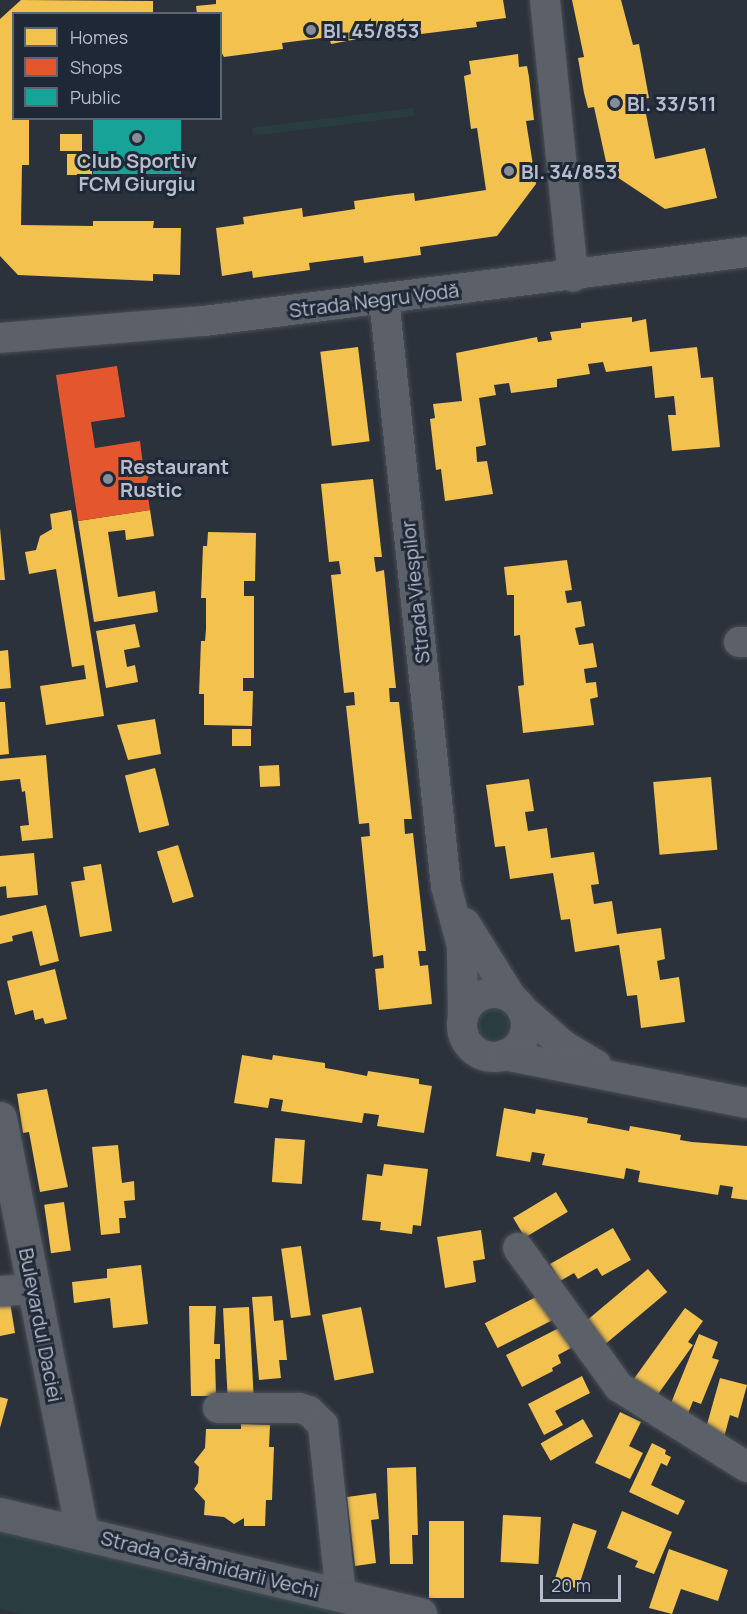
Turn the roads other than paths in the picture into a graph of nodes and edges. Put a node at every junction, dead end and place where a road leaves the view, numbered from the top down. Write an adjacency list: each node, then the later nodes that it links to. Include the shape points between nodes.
1 (545, 0): 3 (street)
2 (747, 252): 3 (street, Strada Negru Vodă)
3 (573, 277): 4 (street, Strada Negru Vodă)
4 (384, 298): 5 (street, Strada Negru Vodă, via 204,321); 6 (street, Strada Viespilor)
5 (0, 338)
6 (446, 886): 7 (street, Strada Viespilor); 8 (street, Strada Viespilor, via 462,946)
7 (516, 1003): 8 (street, via 484,994 470,1003); 9 (street, via 526,1020 524,1036 514,1050); 10 (street, Strada Viespilor, via 563,1045)
8 (463, 1018): 9 (street, via 464,1035 473,1048 488,1056)
9 (504, 1055): 10 (street, Strada Viespilor)
10 (617, 1076): 11 (street, Strada Viespilor)
11 (747, 1103)
12 (0, 1118): 14 (street, Bulevardul Daciei)
13 (518, 1248): 17 (street, via 619,1386)
14 (33, 1289): 15 (street); 19 (street, Bulevardul Daciei)
15 (0, 1291)
16 (218, 1408): 20 (street, via 300,1408 323,1425)
17 (747, 1467)
18 (0, 1514): 19 (street, Strada Cărămidarii Vechi)
19 (82, 1533): 20 (street, Strada Cărămidarii Vechi)
20 (341, 1596): 21 (street, Strada Cărămidarii Vechi)
21 (420, 1614)

